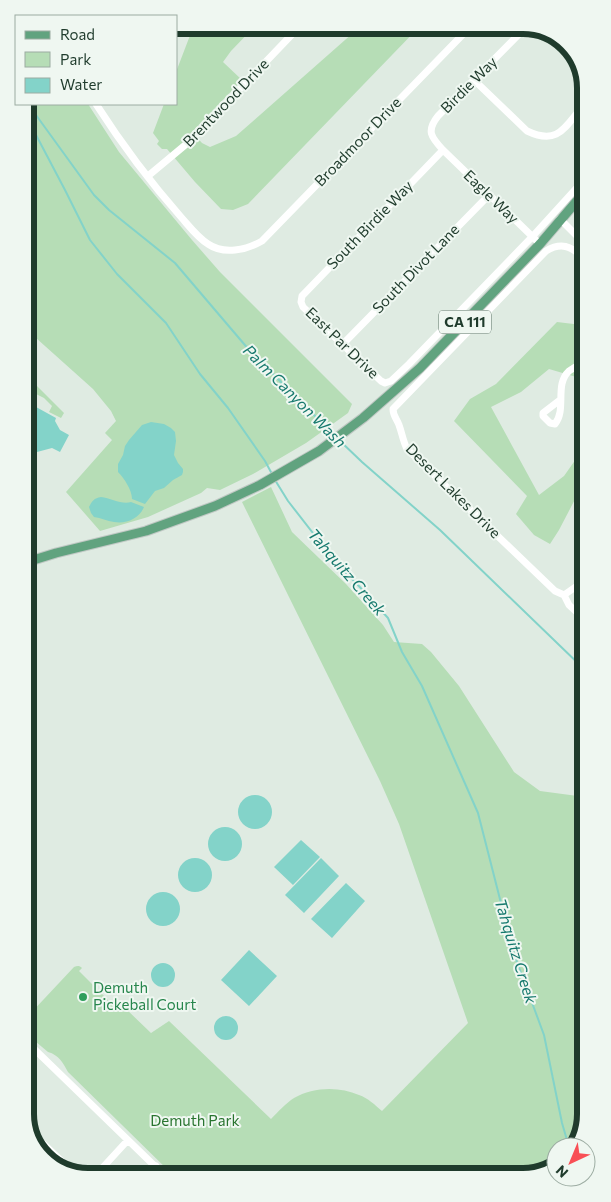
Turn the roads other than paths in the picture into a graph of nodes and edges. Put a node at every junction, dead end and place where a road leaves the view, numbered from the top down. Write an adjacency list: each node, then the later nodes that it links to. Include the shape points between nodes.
1 (292, 34): 8 (street, Brentwood Drive, via 190,141)
2 (463, 34): 8 (street, Broadmoor Drive, via 253,247 226,250 209,245)
3 (519, 34): 4 (street, Birdie Way)
4 (474, 80): 6 (street, via 527,131 536,135 555,135); 7 (street, Birdie Way, via 432,123 431,133)
5 (97, 105): 8 (street)
6 (577, 114)
7 (443, 150): 10 (street, Eagle Way); 17 (street, South Birdie Way, via 302,296)
8 (148, 176)
9 (577, 188): 14 (street)
10 (489, 195): 14 (street, Eagle Way); 18 (street, South Divot Lane)
11 (577, 201): 12 (main road, CA 111)
12 (560, 219): 13 (street); 15 (main road, CA 111)
13 (577, 236)
14 (532, 237): 15 (street, Eagle Way); 18 (street, East Par Drive, via 391,380 381,381)
15 (540, 244): 21 (main road, CA 111, via 420,368 319,451 215,506 146,530)
16 (577, 252): 23 (street, Desert Lakes Drive, via 565,247 546,251 393,409 407,449 555,591)
17 (300, 302): 18 (street, East Par Drive)
18 (343, 344)
19 (577, 366): 20 (street, via 564,378)
20 (560, 400)
21 (34, 560)
22 (577, 586): 23 (street)
23 (564, 594): 24 (street, Desert Lakes Drive)
24 (577, 612)
25 (34, 1049): 26 (street)
26 (128, 1140): 27 (street); 28 (street)
27 (156, 1166)
28 (102, 1168)

